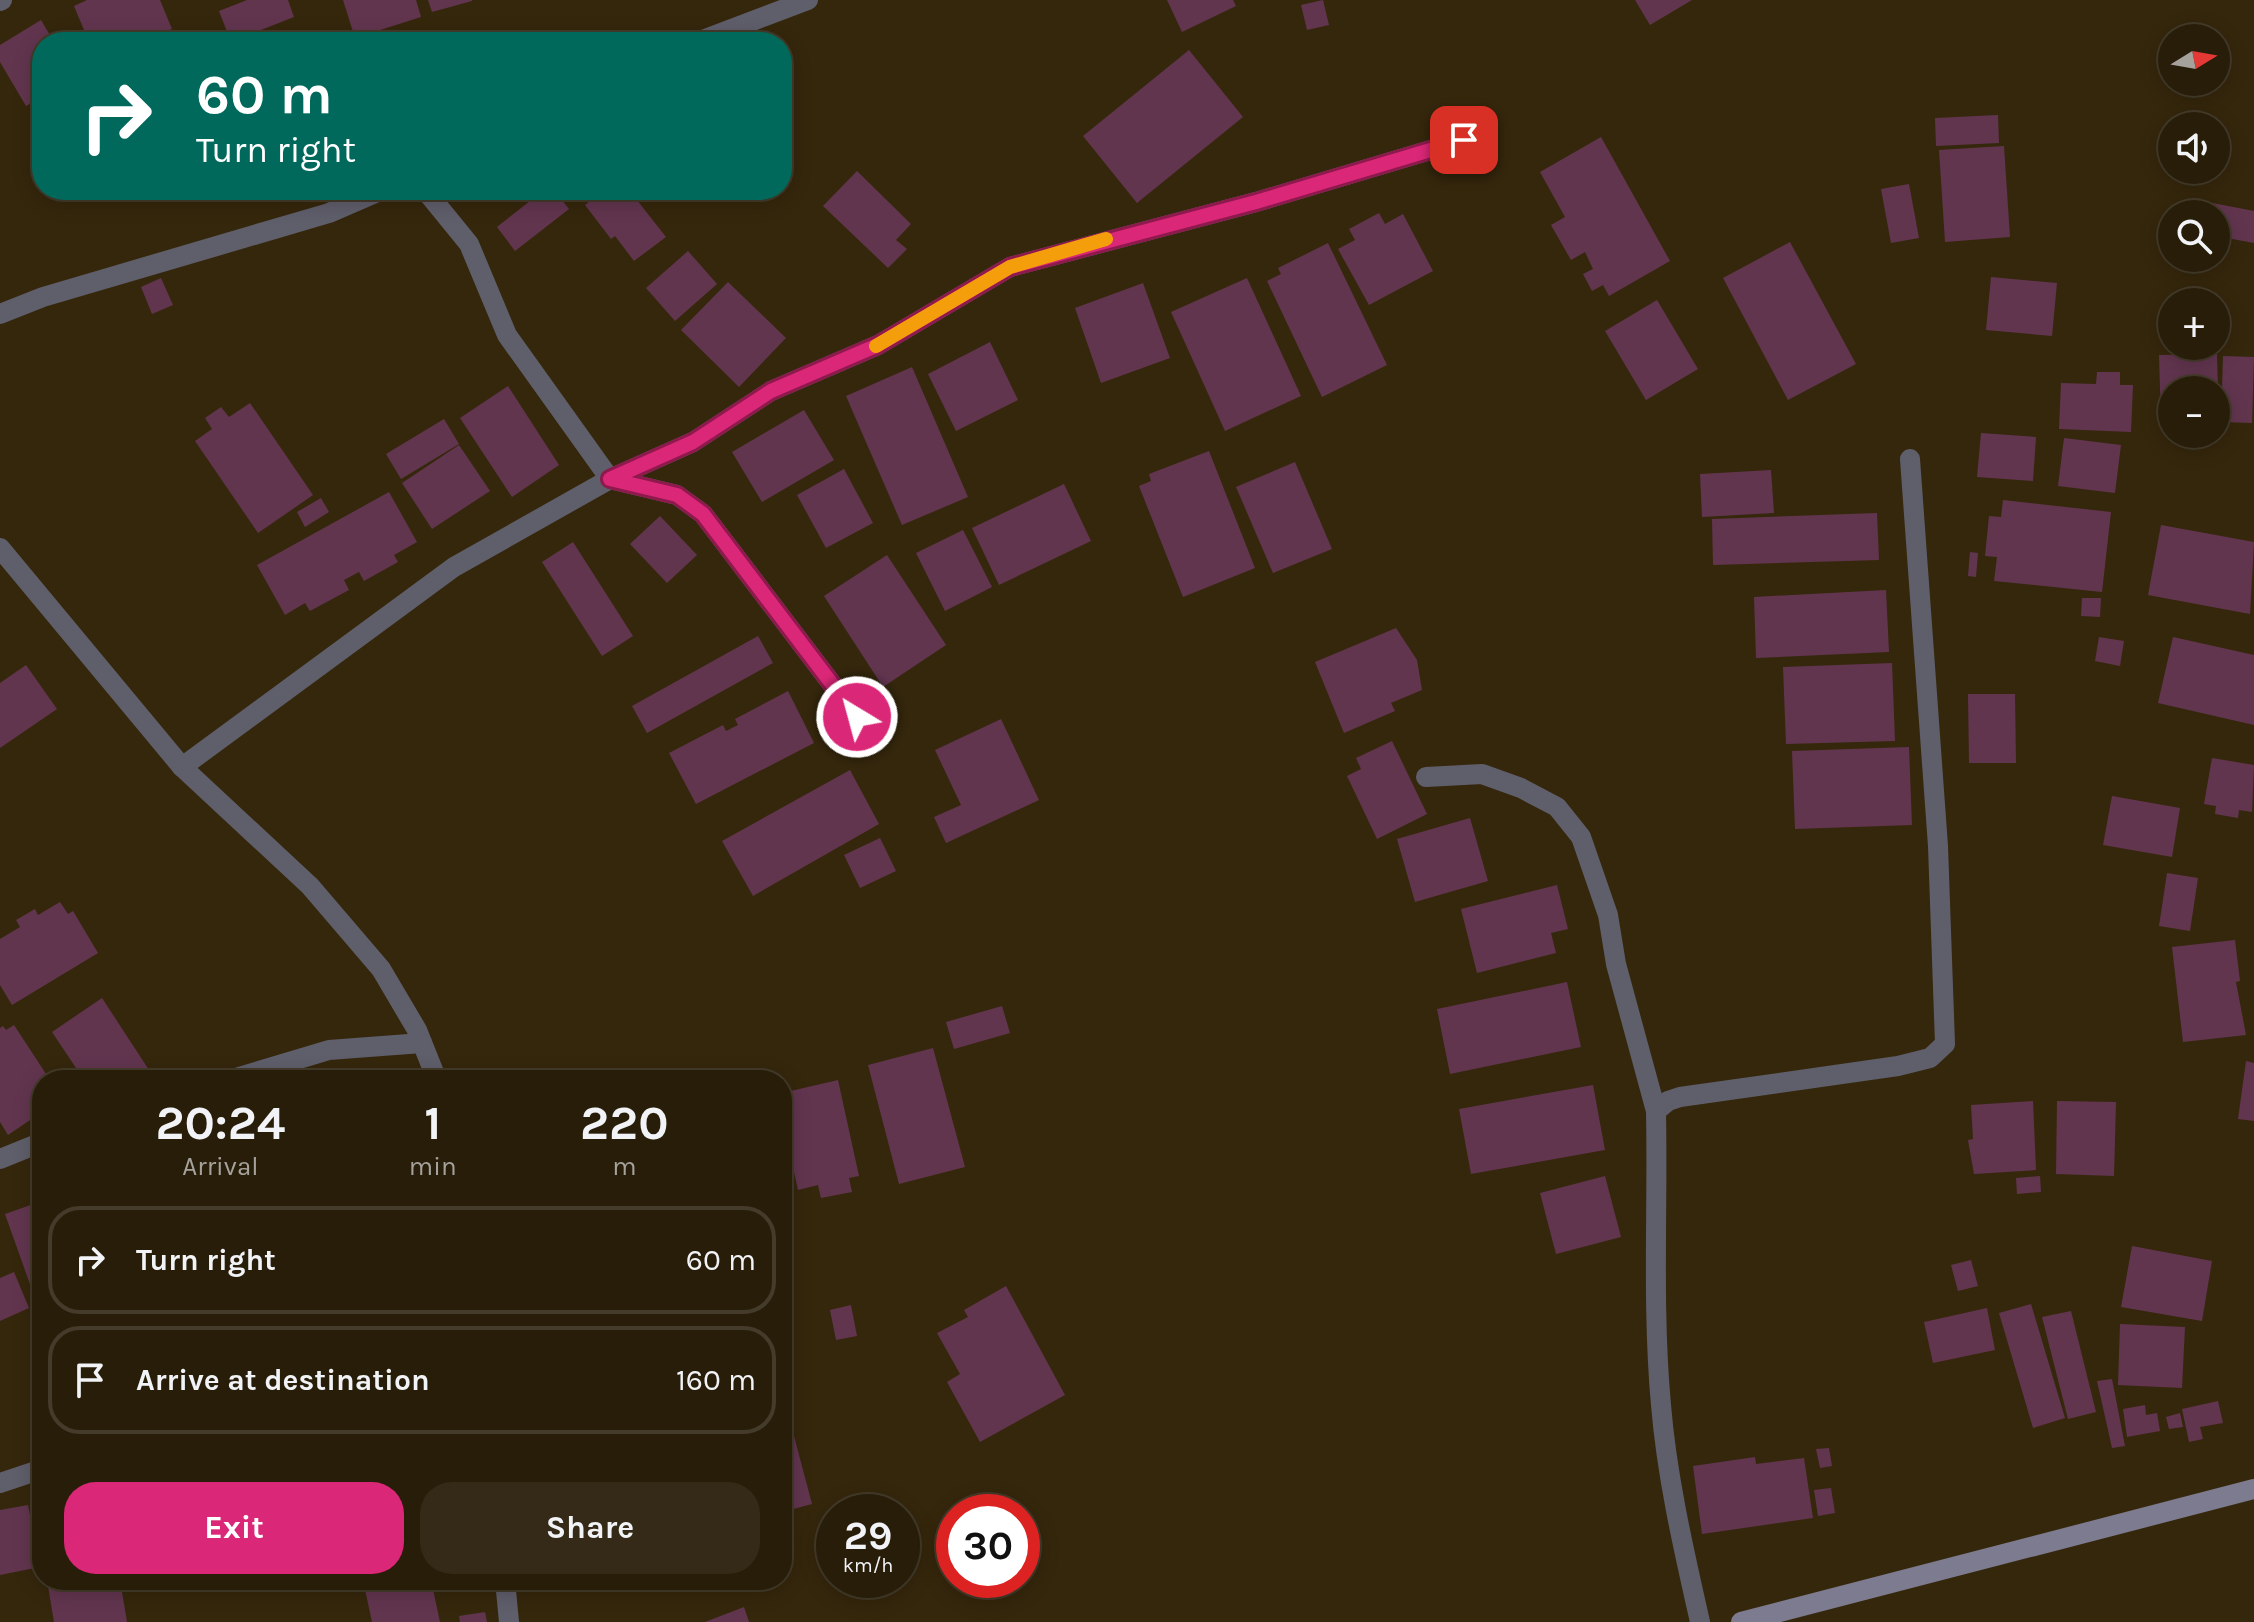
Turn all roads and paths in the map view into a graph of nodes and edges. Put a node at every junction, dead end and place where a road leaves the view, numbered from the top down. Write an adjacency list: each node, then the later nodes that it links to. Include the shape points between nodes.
1 (808, 0): 2 (street)
2 (723, 32)
3 (1464, 140): 8 (street, via 1010,267 878,345 771,391 693,442)
4 (359, 200): 6 (street)
5 (433, 200): 8 (street, via 469,244 507,335)
6 (0, 314)
7 (1910, 459): 16 (street, via 1938,846 1945,1044 1930,1058 1680,1097)
8 (610, 479): 10 (street, via 677,495 703,514); 11 (street, via 454,567)
9 (0, 548): 11 (street)
10 (857, 717)
11 (182, 767): 13 (street, via 310,886 381,969)
12 (1426, 777): 16 (street, via 1482,774 1521,788 1557,807 1581,837 1608,915)
13 (422, 1043): 14 (street, via 329,1050); 15 (street)
14 (262, 1070)
15 (433, 1070)
16 (1656, 1111): 24 (street, via 1661,1408)
17 (32, 1146): 18 (street)
18 (0, 1159)
19 (32, 1472): 20 (street)
20 (0, 1483)
21 (2254, 1489): 25 (main road)
22 (506, 1590): 23 (street)
23 (509, 1622)
24 (1700, 1622)
25 (1741, 1622)

